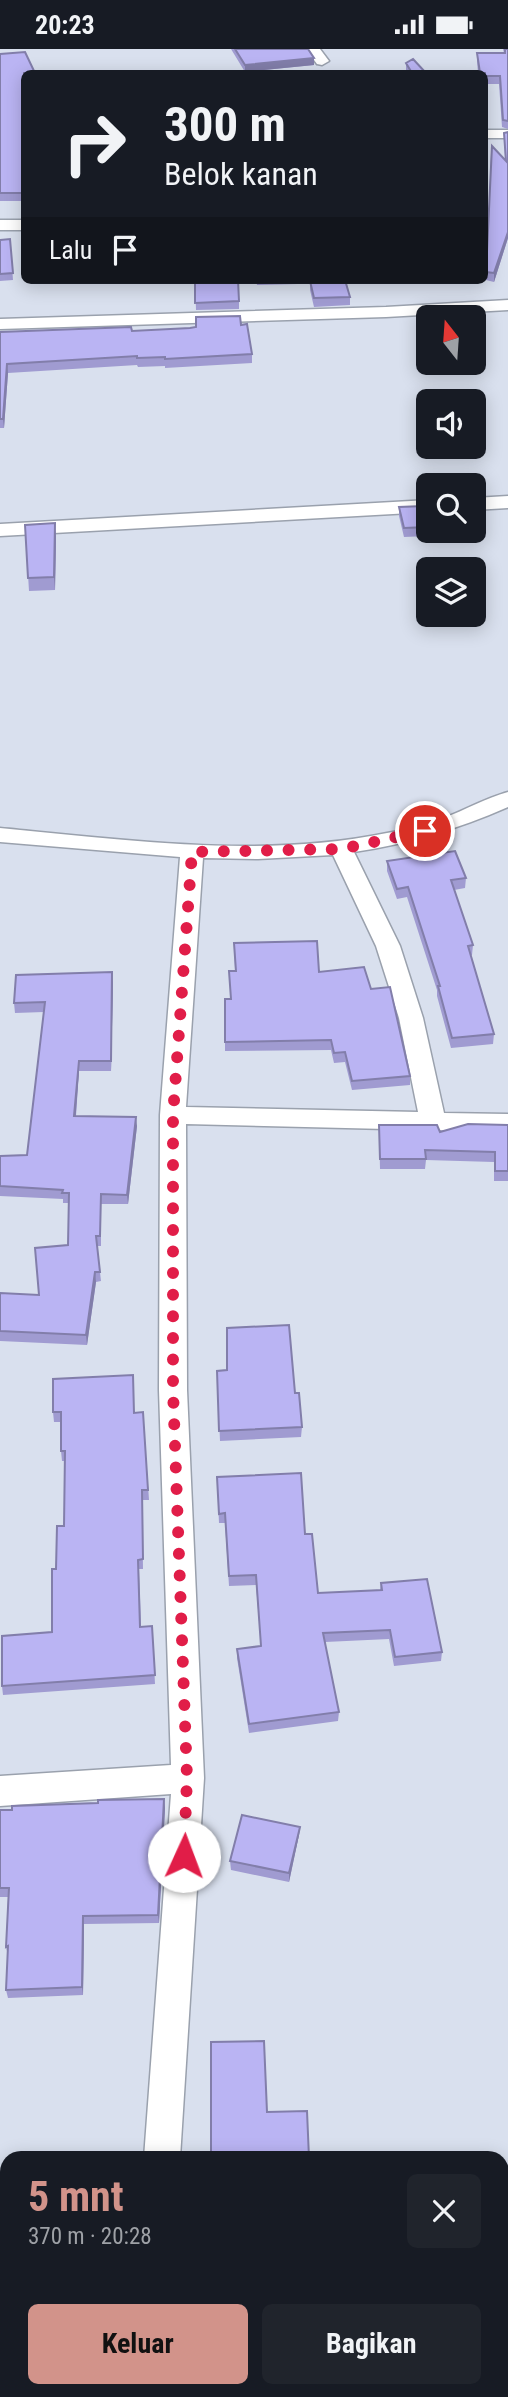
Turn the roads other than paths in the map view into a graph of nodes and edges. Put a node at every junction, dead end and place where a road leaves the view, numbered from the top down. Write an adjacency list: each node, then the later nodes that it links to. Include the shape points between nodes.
1 (488, 134): 2 (street)
2 (508, 134)
3 (0, 225): 4 (street)
4 (21, 225)
5 (508, 305): 6 (street)
6 (0, 324)
7 (508, 502): 8 (street)
8 (486, 503)
9 (416, 507): 10 (street)
10 (0, 530)
11 (508, 799): 13 (street, via 482,813 425,831)
12 (0, 835): 14 (street)
13 (341, 849): 14 (street); 16 (street, via 388,946 411,1019)
14 (192, 852): 15 (street)
15 (173, 1115): 16 (street); 18 (street, via 173,1390)
16 (433, 1122): 17 (street)
17 (508, 1123)
18 (187, 1778): 19 (street); 20 (street)
19 (0, 1791)
20 (163, 2151)

